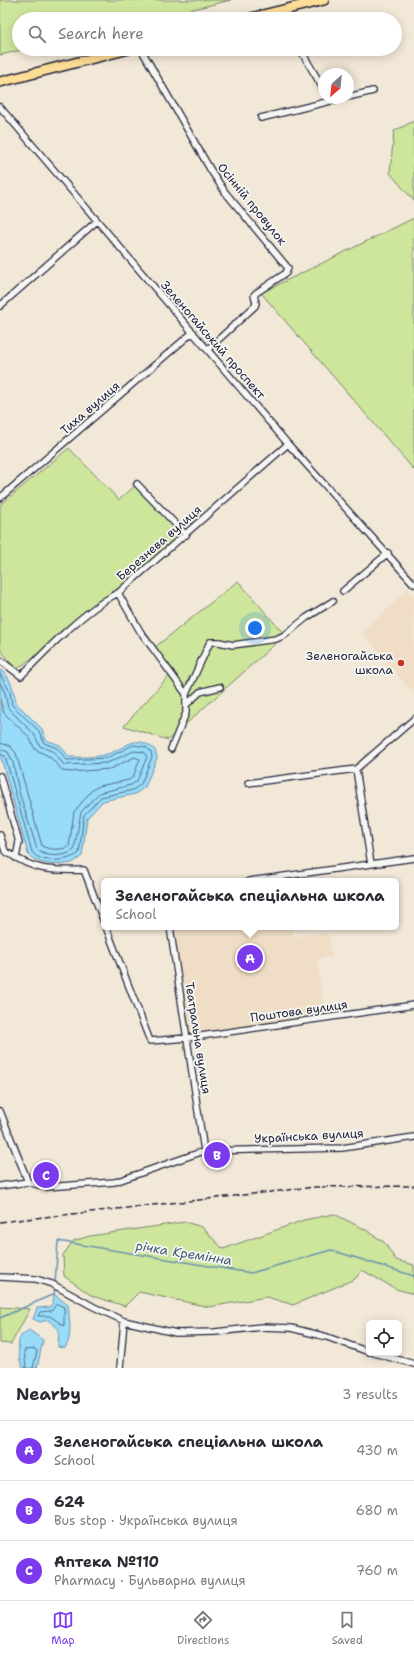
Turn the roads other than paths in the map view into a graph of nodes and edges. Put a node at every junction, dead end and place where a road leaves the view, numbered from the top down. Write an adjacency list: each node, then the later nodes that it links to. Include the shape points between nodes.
1 (324, 0): 2 (highway)
2 (290, 12)
3 (102, 56): 7 (highway)
4 (145, 56): 16 (street, Осінній провулок, via 225,192 288,268 286,273 254,295 255,306)
5 (304, 56): 6 (street)
6 (318, 80)
7 (0, 82)
8 (373, 91): 9 (street)
9 (354, 96)
10 (318, 102): 12 (street)
11 (1, 110): 13 (street, Зеленогайський проспект)
12 (261, 118)
13 (97, 221): 14 (street); 15 (street, Зеленогайський проспект)
14 (0, 306)
15 (193, 332): 16 (street, Зеленогайський проспект); 19 (street, Тиха вулиця)
16 (208, 349): 17 (street, Зеленогайський проспект)
17 (288, 444): 20 (street, Березнева вулиця); 21 (street, Зеленогайський проспект)
18 (137, 484): 20 (street)
19 (0, 498)
20 (186, 535): 24 (street, Березнева вулиця)
21 (388, 553): 22 (street, Зеленогайський проспект); 23 (street)
22 (414, 584)
23 (343, 592)
24 (118, 593): 26 (street, via 93,610 42,654 21,676); 28 (street, Березнева вулиця, via 140,631)
25 (333, 601): 28 (street, via 276,639 233,646 210,642)
26 (0, 660)
27 (220, 687): 29 (street, via 200,692)
28 (186, 694): 29 (street)
29 (186, 705): 31 (street, via 186,713)
30 (414, 719): 32 (street)
31 (171, 749)
32 (356, 769): 34 (street); 39 (street)
33 (0, 776): 37 (street, via 17,835)
34 (248, 783)
35 (0, 835): 36 (street)
36 (2, 852): 37 (street)
37 (16, 858): 41 (street, via 34,867 52,871 84,870)
38 (414, 858): 39 (street)
39 (371, 864): 40 (street)
40 (271, 878)
41 (101, 914)
42 (107, 930): 45 (street, Поштова вулиця, via 150,1041)
43 (170, 930): 45 (street, Театральна вулиця)
44 (414, 1005): 45 (street, Поштова вулиця)
45 (187, 1038): 48 (street, Театральна вулиця)
46 (0, 1111): 49 (street)
47 (414, 1137): 48 (street, Українська вулиця, via 342,1148)
48 (204, 1151): 49 (street, Українська вулиця, via 115,1182 46,1187)
49 (28, 1182): 50 (street)
50 (0, 1186)
51 (0, 1276): 52 (street, via 36,1279 55,1285)
52 (124, 1321): 53 (street, via 176,1333 262,1327 291,1328 328,1336); 56 (street)
53 (366, 1351)
54 (385, 1356): 55 (street)
55 (414, 1364)
56 (120, 1368)

